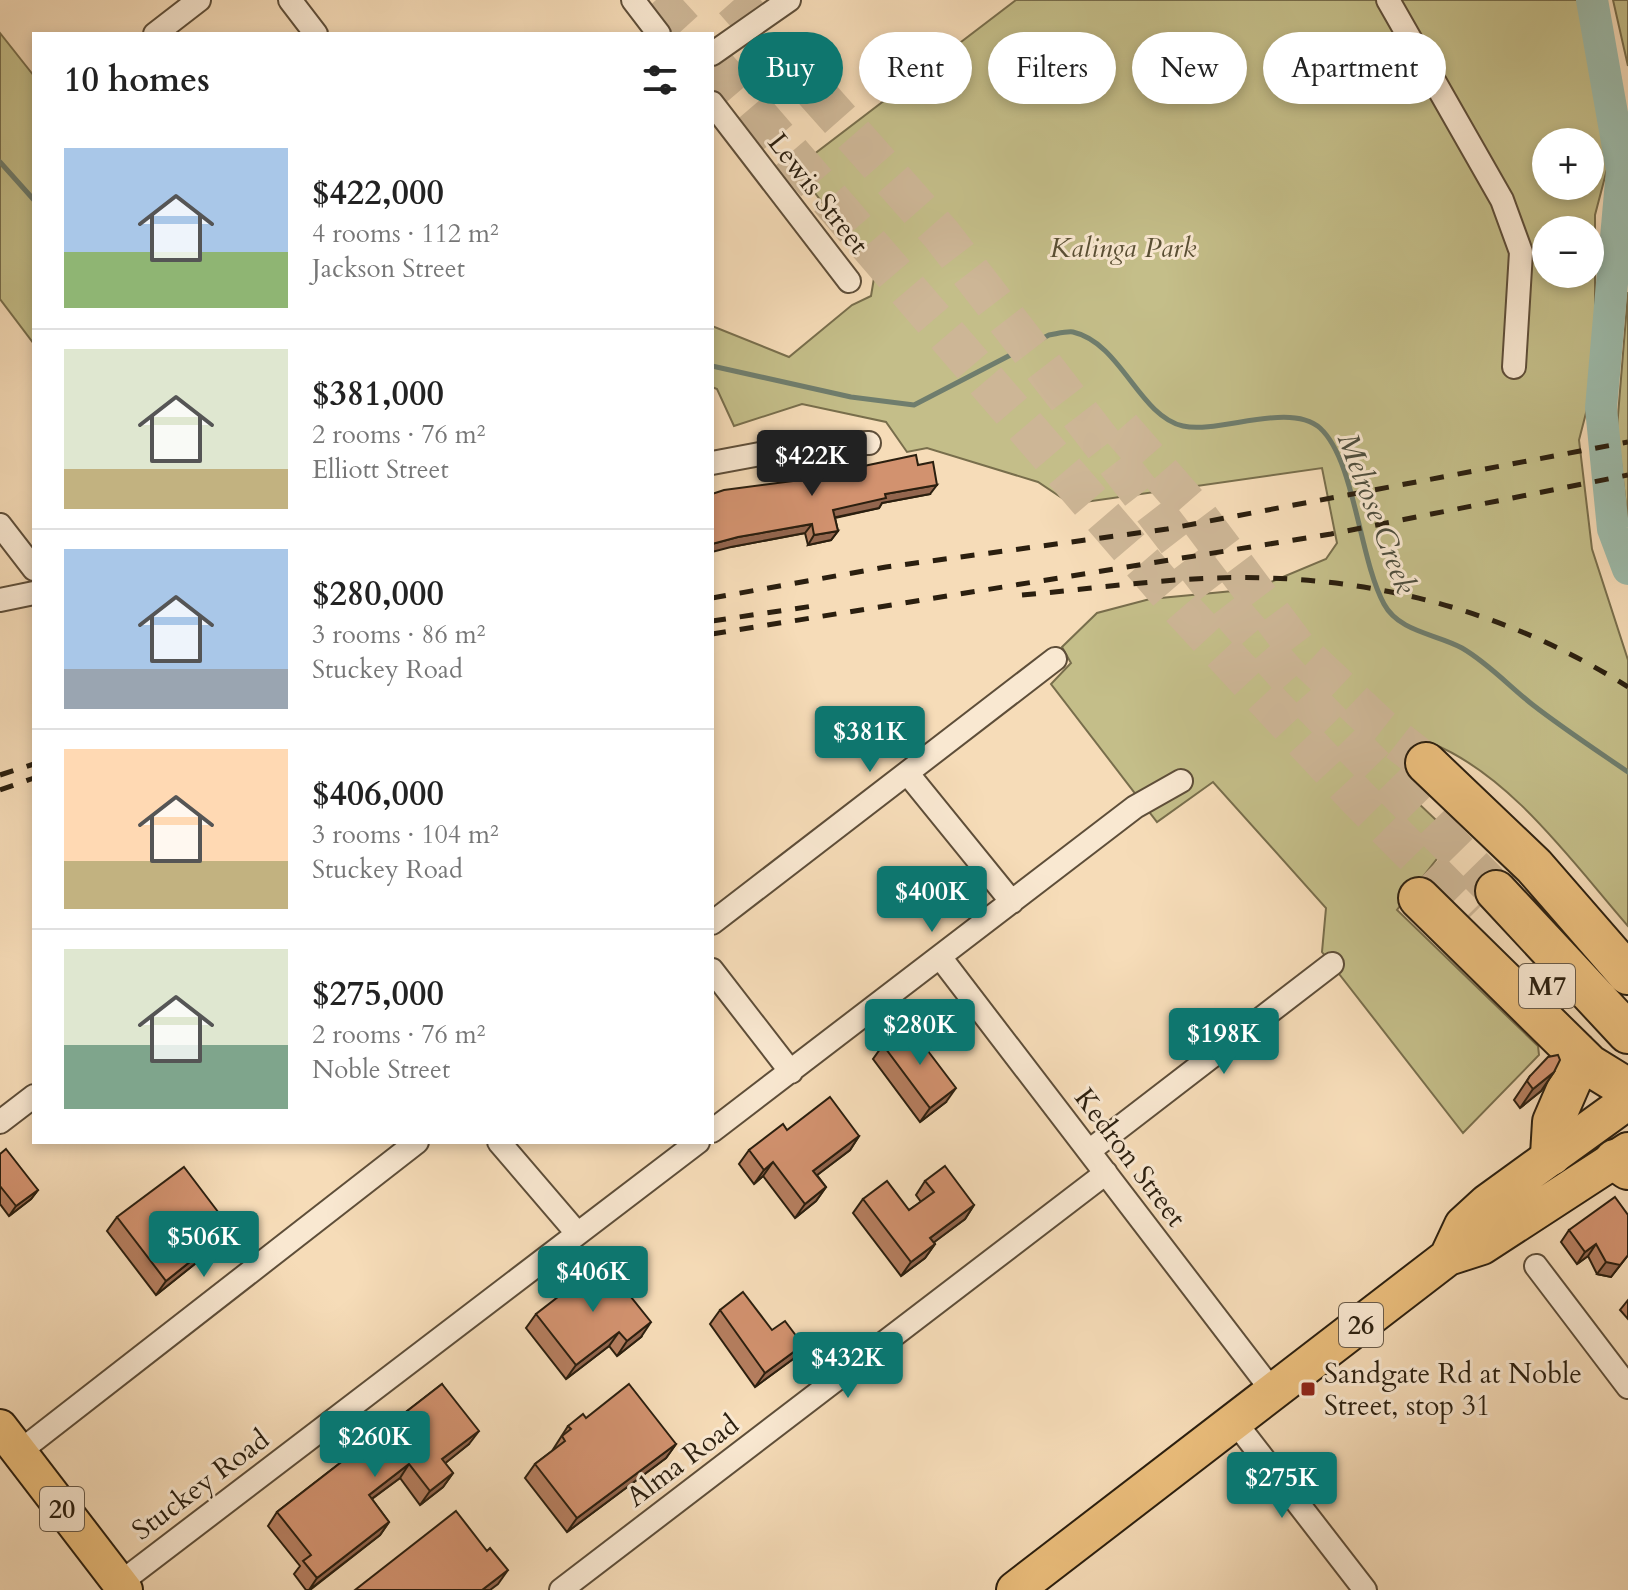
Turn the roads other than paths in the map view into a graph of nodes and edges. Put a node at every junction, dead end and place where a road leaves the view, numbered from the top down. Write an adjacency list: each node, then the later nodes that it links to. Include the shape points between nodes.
1 (199, 0): 6 (street)
2 (290, 0): 7 (street)
3 (633, 0): 8 (street)
4 (789, 0): 9 (street)
5 (1388, 0): 12 (street, via 1502,200 1521,252)
6 (158, 32)
7 (314, 32)
8 (657, 32)
9 (714, 53)
10 (714, 106): 11 (street, Lewis Street)
11 (849, 281)
12 (1514, 367)
13 (869, 443): 14 (street, via 814,444)
14 (714, 463)
15 (0, 525): 16 (street)
16 (32, 566)
17 (32, 593): 18 (street)
18 (0, 600)
19 (1055, 659): 21 (street)
20 (1426, 763): 30 (highway, via 1526,858)
21 (908, 774): 24 (street); 26 (street)
22 (1181, 781): 24 (street, via 1135,807)
23 (1419, 898): 31 (highway)
24 (1012, 902): 27 (street)
25 (1485, 902): 32 (highway, M7)
26 (714, 921)
27 (940, 957): 33 (street); 41 (street, Kedron Street)
28 (1332, 964): 41 (street)
29 (714, 973): 33 (street)
30 (1628, 974)
31 (1576, 1052): 32 (highway, via 1607,1079); 42 (highway, via 1572,1078 1553,1122)
32 (1625, 1061)
33 (791, 1072): 37 (street)
34 (32, 1098): 36 (street)
35 (1628, 1101): 42 (highway, 26)
36 (0, 1122)
37 (714, 1130)
38 (414, 1144): 51 (street)
39 (501, 1144): 45 (street)
40 (695, 1144): 45 (street, Stuckey Road)
41 (1089, 1151): 44 (street, Kedron Street)
42 (1551, 1155): 46 (highway, 26, via 1463,1225)
43 (1624, 1160): 46 (highway, 26, via 1482,1246)
44 (1106, 1173): 49 (street, Kedron Street); 53 (street, Alma Road)
45 (577, 1233): 52 (street, Stuckey Road)
46 (1448, 1257): 49 (highway, 26)
47 (1536, 1266): 48 (street)
48 (1628, 1387)
49 (1274, 1393): 50 (highway, 26)
50 (1235, 1422): 54 (highway, 26); 55 (street)
51 (7, 1440): 52 (main road, 20)
52 (123, 1587)
53 (561, 1590)
54 (1015, 1590)
55 (1365, 1590)

